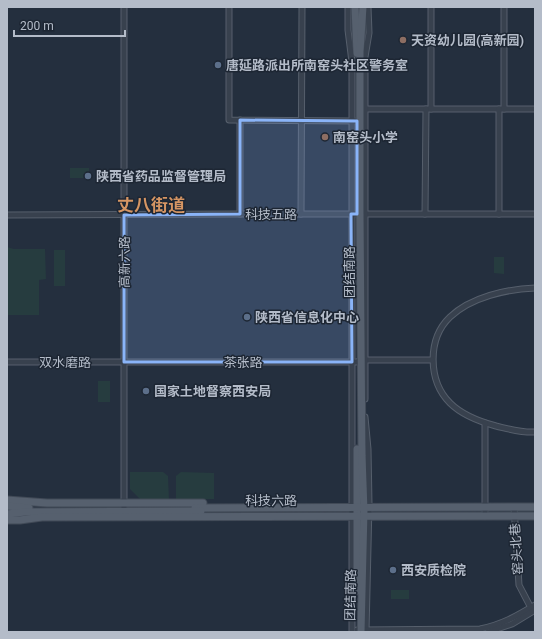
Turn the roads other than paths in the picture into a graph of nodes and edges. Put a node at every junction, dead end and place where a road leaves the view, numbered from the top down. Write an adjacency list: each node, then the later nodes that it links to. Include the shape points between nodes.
1 (124, 7): 24 (street, 高新六路)
2 (229, 7): 14 (street, via 229,120)
3 (302, 7): 15 (street)
4 (348, 7): 16 (street)
5 (355, 7): 16 (main road, 团结南路)
6 (363, 7): 10 (main road, 团结南路, via 360,51)
7 (368, 7): 10 (street, via 369,33 365,57)
8 (431, 7): 11 (street)
9 (504, 7): 12 (street)
10 (363, 109): 11 (street); 19 (main road, 团结南路)
11 (429, 109): 12 (street); 20 (street)
12 (502, 109): 13 (street); 21 (street)
13 (535, 110)
14 (240, 120): 15 (street); 17 (street)
15 (301, 120): 16 (street); 18 (street)
16 (355, 121): 19 (main road, 团结南路)
17 (240, 214): 18 (street, 科技五路); 24 (street, 科技五路)
18 (301, 214): 19 (street, 科技五路)
19 (358, 214): 20 (street, 科技五路); 27 (main road, 团结南路)
20 (426, 214): 21 (street, 科技五路)
21 (499, 214): 22 (street, 科技五路)
22 (535, 214)
23 (7, 215): 24 (street, 科技五路)
24 (124, 215): 29 (street, 高新六路)
25 (535, 288): 26 (street, via 502,292 460,308 440,330)
26 (432, 360): 27 (street, 茶张路); 30 (street, via 440,388 450,403 458,410)
27 (359, 361): 29 (street, 茶张路); 37 (main road, 团结南路); 37 (street)
28 (7, 362): 29 (street, 双水磨路)
29 (124, 362): 38 (street, 高新六路)
30 (485, 423): 31 (street, via 526,433); 35 (street)
31 (535, 432)
32 (7, 500): 38 (main road)
33 (535, 503): 35 (main road)
34 (7, 506): 38 (main road, 科技六路)
35 (485, 507): 37 (main road, 科技六路); 40 (main road, 科技六路)
36 (535, 507): 40 (main road, 科技六路)
37 (361, 509): 38 (main road, 科技六路); 40 (main road); 45 (main road, 团结南路); 45 (street)
38 (124, 510): 41 (main road, 科技六路); 43 (main road)
39 (535, 511): 40 (main road, 科技六路)
40 (514, 512): 42 (main road); 44 (street, 窑头北巷, via 519,585)
41 (7, 514)
42 (535, 516)
43 (7, 520)
44 (534, 609): 45 (street, via 480,629); 46 (street, via 512,624)
45 (360, 631)
46 (488, 632)

